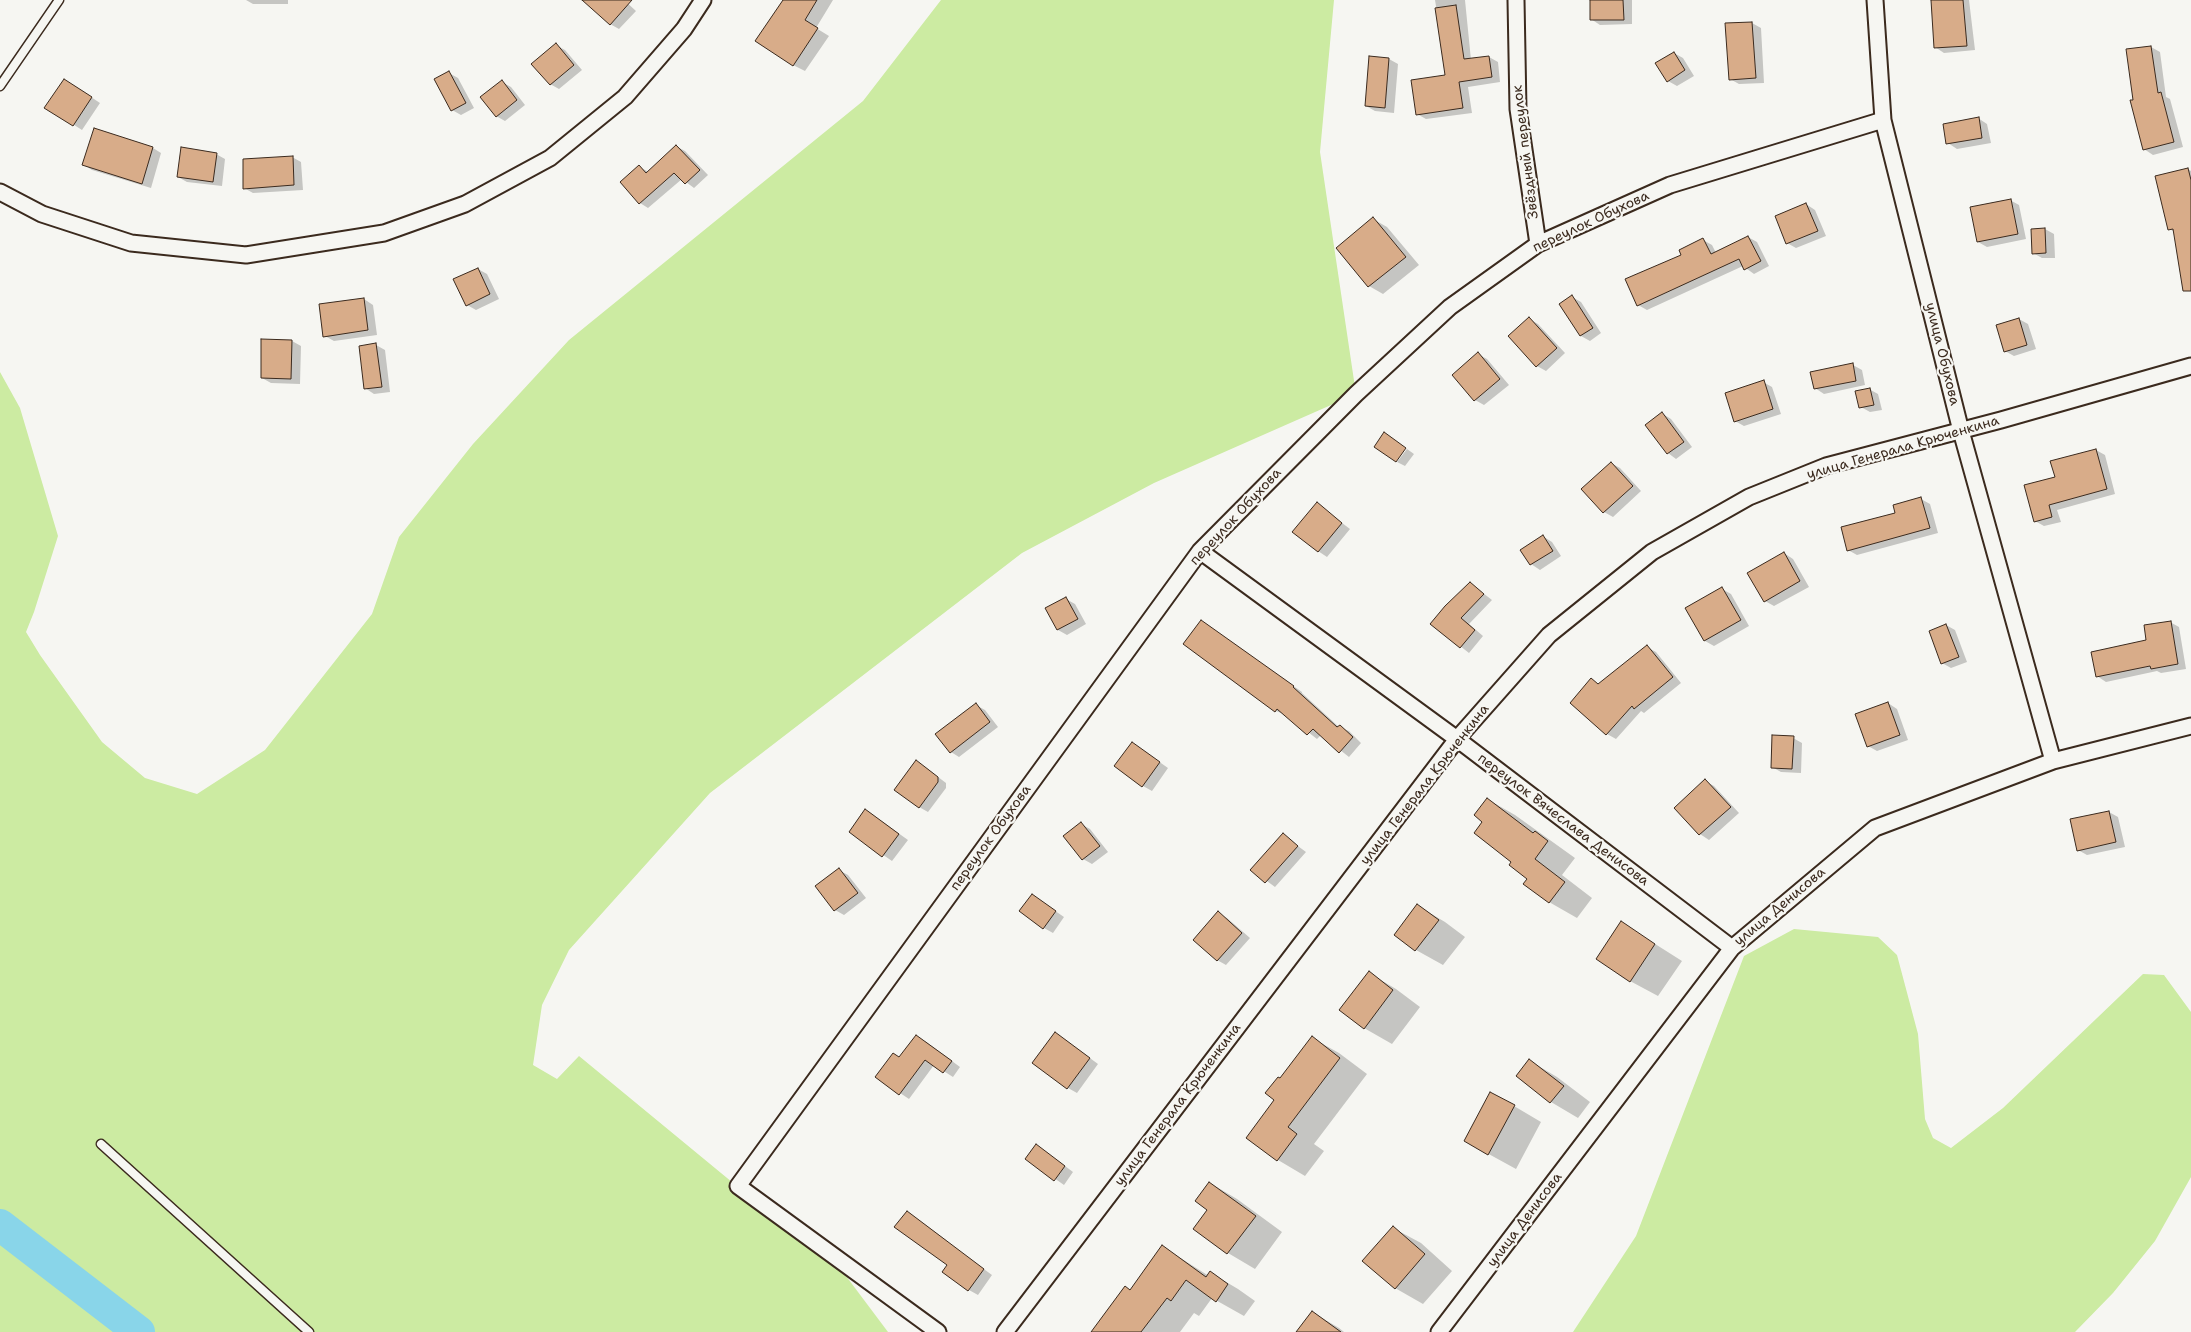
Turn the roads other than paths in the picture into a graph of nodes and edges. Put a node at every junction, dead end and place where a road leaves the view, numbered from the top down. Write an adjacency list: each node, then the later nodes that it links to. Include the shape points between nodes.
1 (59, 0): 5 (lane)
2 (704, 0): 7 (street, via 684,29 625,97 550,158 465,204 384,233 246,255 160,246 132,243 42,214)
3 (1516, 0): 8 (street, Звёздный переулок, via 1518,109)
4 (1875, 0): 6 (street, улица Обухова)
5 (0, 86)
6 (1883, 120): 8 (street, переулок Обухова, via 1670,185); 10 (street, улица Обухова)
7 (0, 192)
8 (1538, 244): 11 (street, переулок Обухова, via 1450,307 1356,394)
9 (2191, 366): 10 (street, улица Генерала Крюченкина)
10 (1961, 431): 13 (street, улица Генерала Крюченкина, via 1818,470 1749,497 1652,552 1549,635); 14 (street, улица Обухова)
11 (1200, 551): 13 (street, переулок Вячеслава Денисова); 18 (street, переулок Обухова, via 738,1186)
12 (2191, 726): 14 (street, улица Денисова)
13 (1456, 739): 15 (street, переулок Вячеслава Денисова); 19 (street, улица Генерала Крюченкина)
14 (2052, 762): 15 (street, улица Денисова, via 1875,828)
15 (1732, 948): 20 (street, улица Денисова)
16 (101, 1144): 17 (lane)
17 (309, 1332)
18 (938, 1332)
19 (1005, 1332)
20 (1439, 1332)

